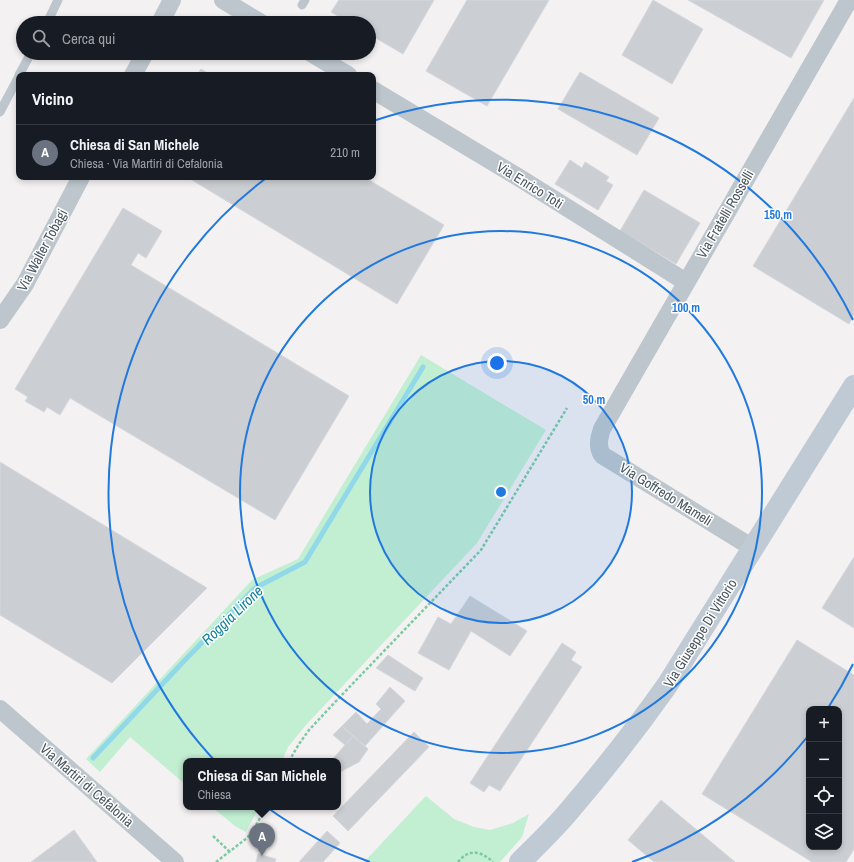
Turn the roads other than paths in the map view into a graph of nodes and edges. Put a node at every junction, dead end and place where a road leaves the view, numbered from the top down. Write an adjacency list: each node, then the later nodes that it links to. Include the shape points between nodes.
1 (58, 0): 5 (lane)
2 (172, 0): 6 (street)
3 (223, 0): 7 (street)
4 (849, 0): 18 (street, Via Fratelli Rosselli)
5 (50, 16)
6 (164, 16)
7 (249, 16)
8 (27, 60): 11 (lane)
9 (141, 60): 12 (street)
10 (323, 60): 13 (street)
11 (21, 72)
12 (135, 72)
13 (343, 72)
14 (16, 81): 16 (lane)
15 (376, 92): 18 (street, Via Enrico Toti)
16 (0, 112)
17 (79, 180): 19 (street, Via Walter Tobagi, via 26,284)
18 (686, 282): 22 (street, Via Fratelli Rosselli)
19 (0, 320)
20 (854, 386): 23 (main road, Via Giuseppe Di Vittorio)
21 (854, 414): 27 (main road, Via Giuseppe Di Vittorio, via 675,699 638,749)
22 (602, 429): 23 (street, Via Goffredo Mameli, via 598,443 602,455)
23 (753, 548): 26 (main road, Via Giuseppe Di Vittorio, via 643,720 568,812)
24 (0, 708): 25 (street, Via Martiri di Cefalonia)
25 (175, 862)
26 (520, 862)
27 (540, 862)

